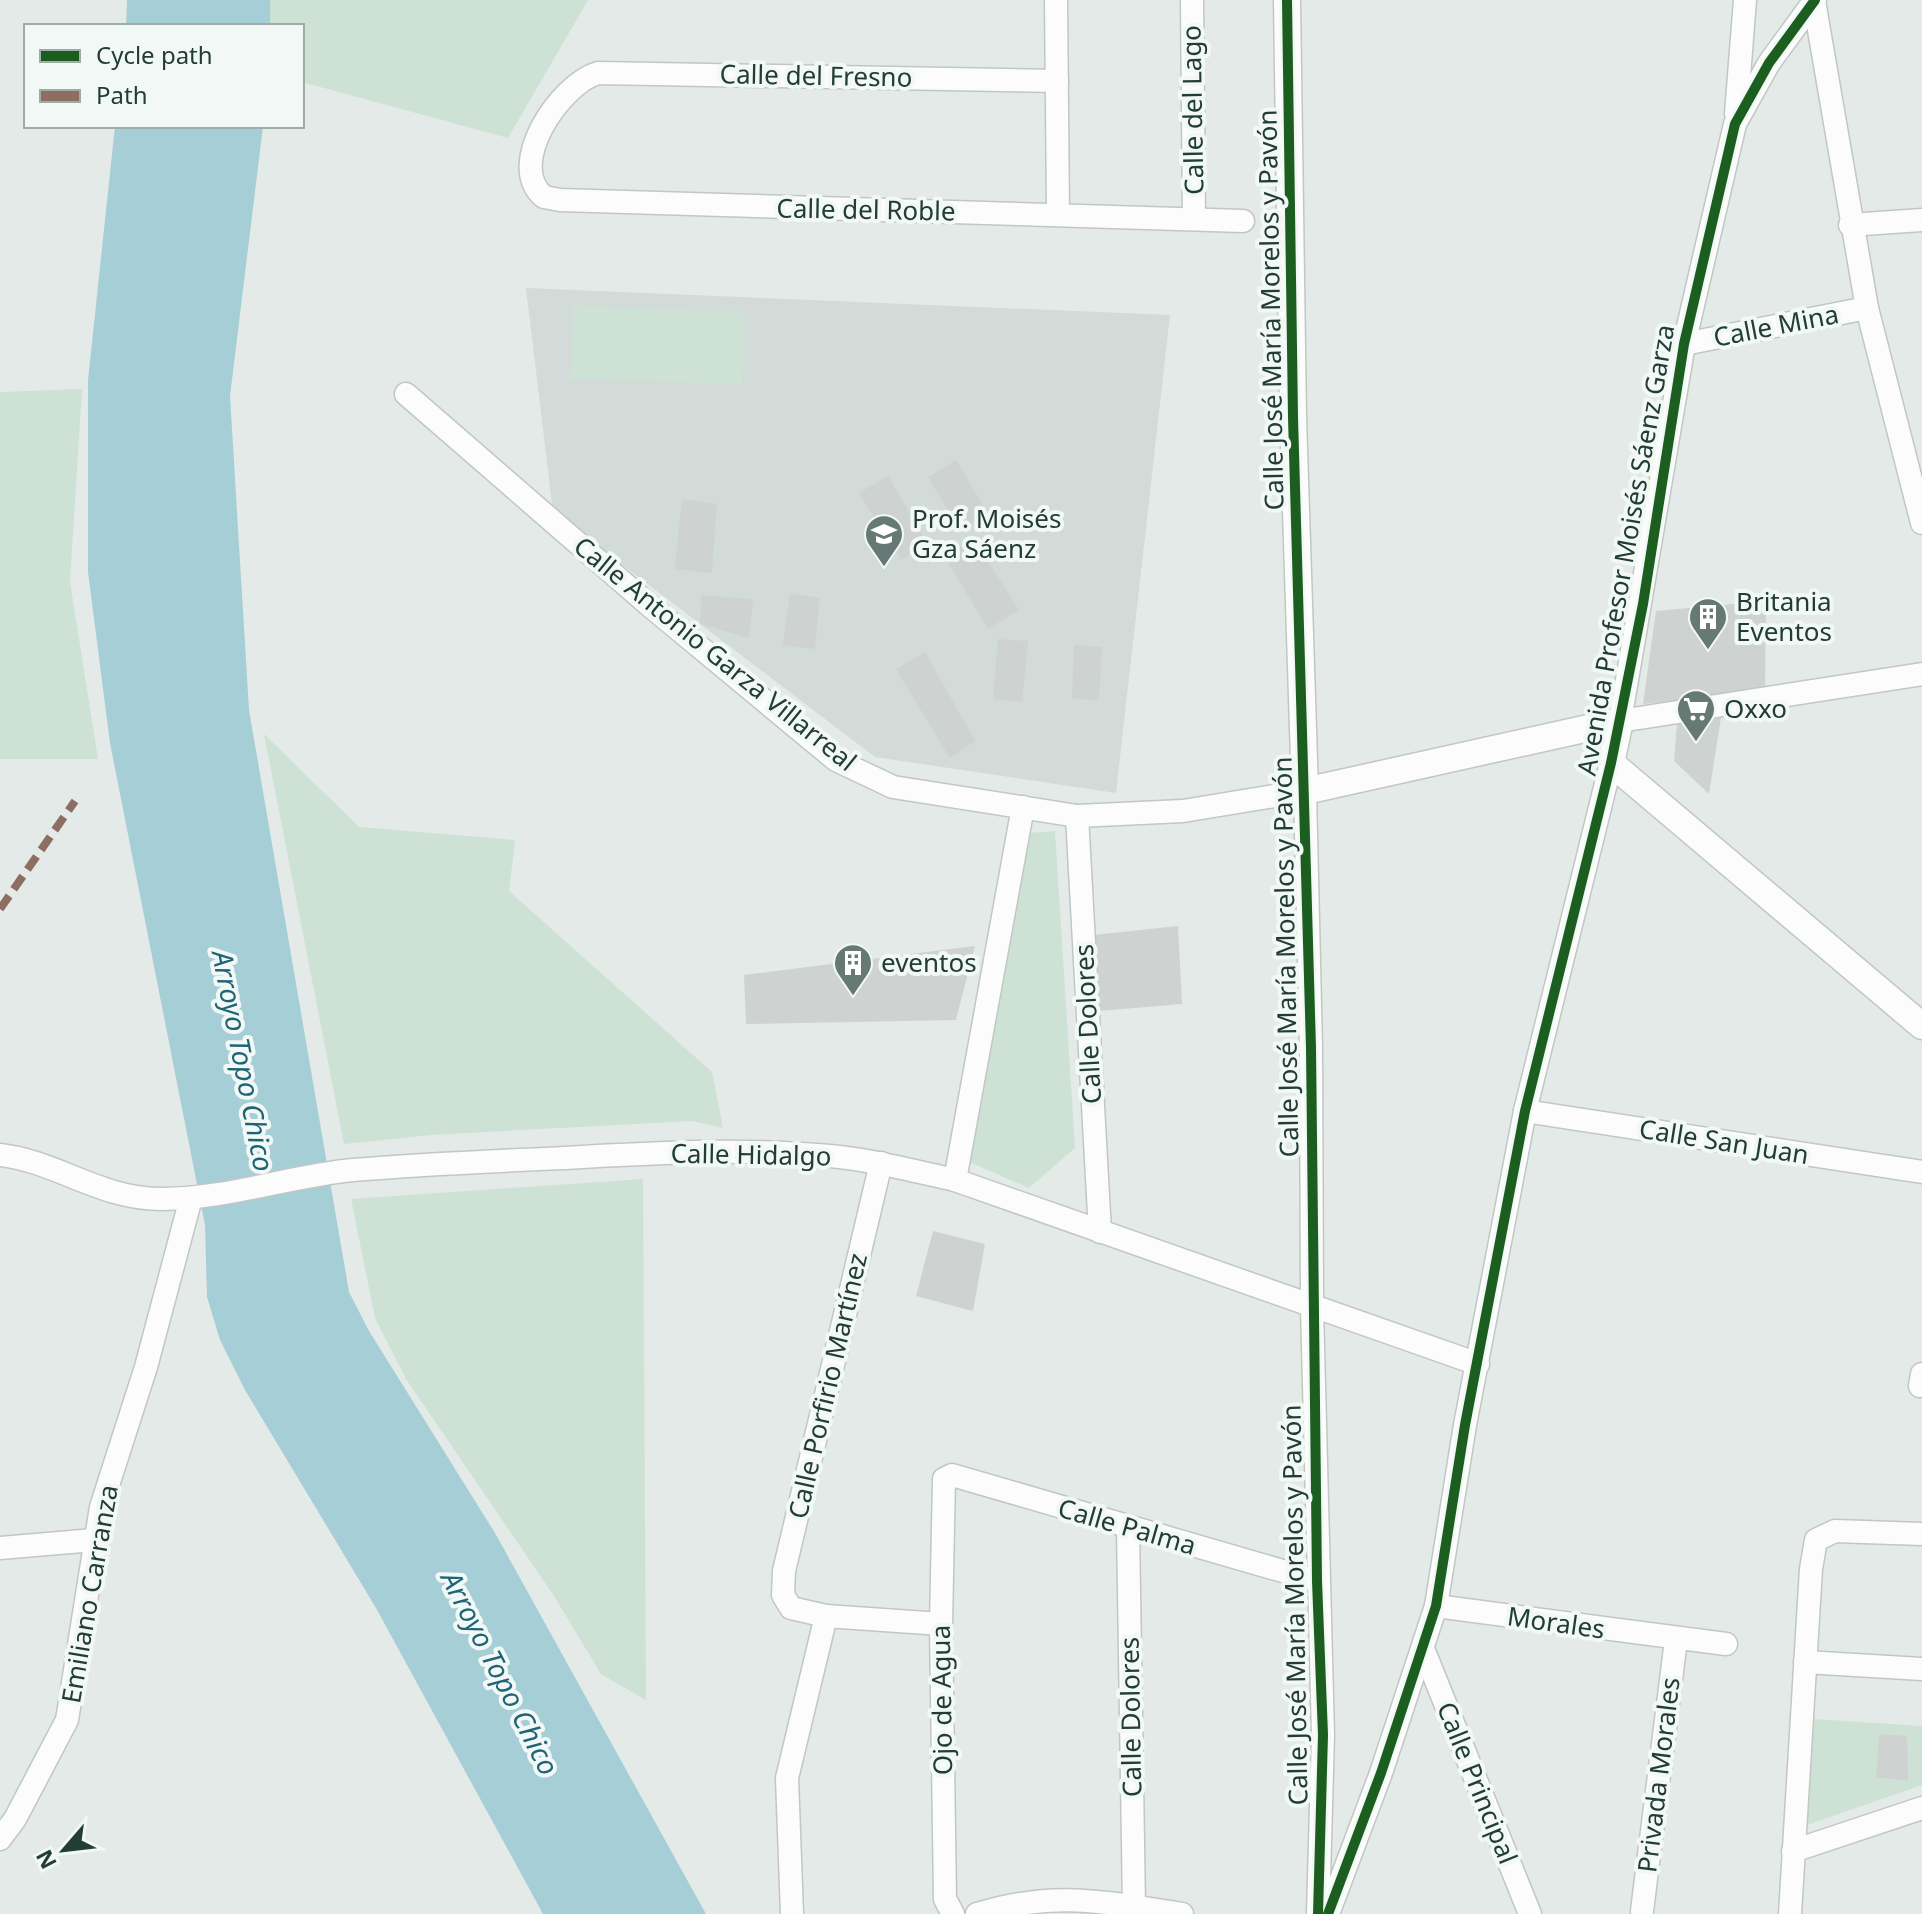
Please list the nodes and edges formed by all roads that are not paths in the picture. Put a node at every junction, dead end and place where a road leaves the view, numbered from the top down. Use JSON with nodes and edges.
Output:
{"nodes":[{"id":1,"x":1056,"y":0,"type":"edge"},
{"id":2,"x":1192,"y":0,"type":"edge"},
{"id":3,"x":1287,"y":0,"type":"edge"},
{"id":4,"x":1745,"y":0,"type":"edge"},
{"id":5,"x":1815,"y":0,"type":"edge"},
{"id":6,"x":1057,"y":81,"type":"junction"},
{"id":7,"x":1735,"y":124,"type":"junction"},
{"id":8,"x":540,"y":193,"type":"joint"},
{"id":9,"x":1058,"y":214,"type":"junction"},
{"id":10,"x":1194,"y":219,"type":"junction"},
{"id":11,"x":1922,"y":220,"type":"edge"},
{"id":12,"x":1243,"y":221,"type":"dead end"},
{"id":13,"x":1850,"y":225,"type":"junction"},
{"id":14,"x":1867,"y":308,"type":"junction"},
{"id":15,"x":1684,"y":344,"type":"junction"},
{"id":16,"x":406,"y":394,"type":"dead end"},
{"id":17,"x":1922,"y":523,"type":"edge"},
{"id":18,"x":1922,"y":674,"type":"edge"},
{"id":19,"x":1620,"y":721,"type":"junction"},
{"id":20,"x":1611,"y":763,"type":"junction"},
{"id":21,"x":1305,"y":791,"type":"junction"},
{"id":22,"x":1023,"y":807,"type":"junction"},
{"id":23,"x":1077,"y":816,"type":"junction"},
{"id":24,"x":1922,"y":1026,"type":"edge"},
{"id":25,"x":1525,"y":1111,"type":"junction"},
{"id":26,"x":0,"y":1155,"type":"edge"},
{"id":27,"x":881,"y":1163,"type":"junction"},
{"id":28,"x":1922,"y":1172,"type":"edge"},
{"id":29,"x":955,"y":1180,"type":"junction"},
{"id":30,"x":198,"y":1197,"type":"junction"},
{"id":31,"x":1100,"y":1232,"type":"junction"},
{"id":32,"x":1312,"y":1307,"type":"junction"},
{"id":33,"x":1478,"y":1364,"type":"junction"},
{"id":34,"x":942,"y":1483,"type":"joint"},
{"id":35,"x":1128,"y":1528,"type":"junction"},
{"id":36,"x":1922,"y":1534,"type":"edge"},
{"id":37,"x":94,"y":1540,"type":"junction"},
{"id":38,"x":2,"y":1544,"type":"edge"},
{"id":39,"x":1317,"y":1581,"type":"junction"},
{"id":40,"x":1436,"y":1606,"type":"junction"},
{"id":41,"x":826,"y":1616,"type":"junction"},
{"id":42,"x":941,"y":1624,"type":"junction"},
{"id":43,"x":1676,"y":1640,"type":"junction"},
{"id":44,"x":1726,"y":1644,"type":"dead end"},
{"id":45,"x":1424,"y":1651,"type":"junction"},
{"id":46,"x":1805,"y":1662,"type":"junction"},
{"id":47,"x":1922,"y":1669,"type":"edge"},
{"id":48,"x":1922,"y":1808,"type":"edge"},
{"id":49,"x":0,"y":1839,"type":"edge"},
{"id":50,"x":1793,"y":1851,"type":"junction"},
{"id":51,"x":1134,"y":1907,"type":"junction"},
{"id":52,"x":1642,"y":1911,"type":"dead end"},
{"id":53,"x":792,"y":1914,"type":"edge"},
{"id":54,"x":953,"y":1914,"type":"edge"},
{"id":55,"x":977,"y":1914,"type":"edge"},
{"id":56,"x":1182,"y":1914,"type":"edge"},
{"id":57,"x":1318,"y":1914,"type":"edge"},
{"id":58,"x":1328,"y":1914,"type":"edge"},
{"id":59,"x":1530,"y":1914,"type":"edge"},
{"id":60,"x":1790,"y":1914,"type":"edge"}],
"edges":[{"from":1,"to":6,"type":"street"},
{"from":2,"to":10,"type":"street","name":"Calle del Lago"},
{"from":3,"to":21,"type":"street","name":"Calle José María Morelos y Pavón"},
{"from":4,"to":7,"type":"street"},
{"from":5,"to":7,"type":"street","name":"Avenida Profesor Moisés Sáenz Garza"},
{"from":5,"to":13,"type":"street"},
{"from":6,"to":8,"type":"street","name":"Calle del Fresno"},
{"from":6,"to":9,"type":"street"},
{"from":7,"to":15,"type":"street","name":"Avenida Profesor Moisés Sáenz Garza"},
{"from":8,"to":9,"type":"street","name":"Calle del Roble"},
{"from":9,"to":10,"type":"street","name":"Calle del Roble"},
{"from":10,"to":12,"type":"street","name":"Calle del Roble"},
{"from":11,"to":13,"type":"street"},
{"from":13,"to":14,"type":"street"},
{"from":14,"to":15,"type":"street","name":"Calle Mina"},
{"from":14,"to":17,"type":"street"},
{"from":15,"to":19,"type":"street","name":"Avenida Profesor Moisés Sáenz Garza"},
{"from":16,"to":22,"type":"street","name":"Calle Antonio Garza Villarreal"},
{"from":18,"to":19,"type":"street","name":"Calle Antonio Garza Villarreal"},
{"from":19,"to":20,"type":"street","name":"Avenida Profesor Moisés Sáenz Garza"},
{"from":19,"to":21,"type":"street","name":"Calle Antonio Garza Villarreal"},
{"from":20,"to":24,"type":"street"},
{"from":20,"to":25,"type":"street","name":"Avenida Profesor Moisés Sáenz Garza"},
{"from":21,"to":23,"type":"street","name":"Calle Antonio Garza Villarreal"},
{"from":21,"to":32,"type":"street","name":"Calle José María Morelos y Pavón"},
{"from":22,"to":23,"type":"street","name":"Calle Antonio Garza Villarreal"},
{"from":22,"to":29,"type":"street"},
{"from":23,"to":31,"type":"street","name":"Calle Dolores"},
{"from":25,"to":28,"type":"street","name":"Calle San Juan"},
{"from":25,"to":33,"type":"street","name":"Avenida Profesor Moisés Sáenz Garza"},
{"from":26,"to":30,"type":"street","name":"Calle Hidalgo"},
{"from":27,"to":29,"type":"street","name":"Calle Hidalgo"},
{"from":27,"to":30,"type":"street","name":"Calle Hidalgo"},
{"from":27,"to":41,"type":"street","name":"Calle Porfirio Martínez"},
{"from":29,"to":31,"type":"street","name":"Calle Hidalgo"},
{"from":30,"to":37,"type":"street","name":"Emiliano Carranza"},
{"from":31,"to":32,"type":"street","name":"Calle Hidalgo"},
{"from":32,"to":33,"type":"street","name":"Calle Hidalgo"},
{"from":32,"to":39,"type":"street","name":"Calle José María Morelos y Pavón"},
{"from":33,"to":40,"type":"street","name":"Avenida Profesor Moisés Sáenz Garza"},
{"from":34,"to":35,"type":"street","name":"Calle Palma"},
{"from":34,"to":42,"type":"street","name":"Ojo de Agua"},
{"from":35,"to":39,"type":"street","name":"Calle Palma"},
{"from":35,"to":51,"type":"street","name":"Calle Dolores"},
{"from":36,"to":46,"type":"street"},
{"from":37,"to":38,"type":"street"},
{"from":37,"to":49,"type":"street","name":"Emiliano Carranza"},
{"from":39,"to":57,"type":"street","name":"Calle José María Morelos y Pavón"},
{"from":40,"to":43,"type":"street","name":"Morales"},
{"from":40,"to":45,"type":"street","name":"Avenida Profesor Moisés Sáenz Garza"},
{"from":41,"to":42,"type":"street"},
{"from":41,"to":53,"type":"street"},
{"from":42,"to":54,"type":"street","name":"Ojo de Agua"},
{"from":43,"to":44,"type":"street","name":"Morales"},
{"from":43,"to":52,"type":"street","name":"Privada Morales"},
{"from":45,"to":58,"type":"street","name":"Avenida Profesor Moisés Sáenz Garza"},
{"from":45,"to":59,"type":"street","name":"Calle Principal"},
{"from":46,"to":47,"type":"street"},
{"from":46,"to":50,"type":"street"},
{"from":48,"to":50,"type":"street"},
{"from":50,"to":60,"type":"street"},
{"from":51,"to":55,"type":"street"},
{"from":51,"to":56,"type":"street"}]}
